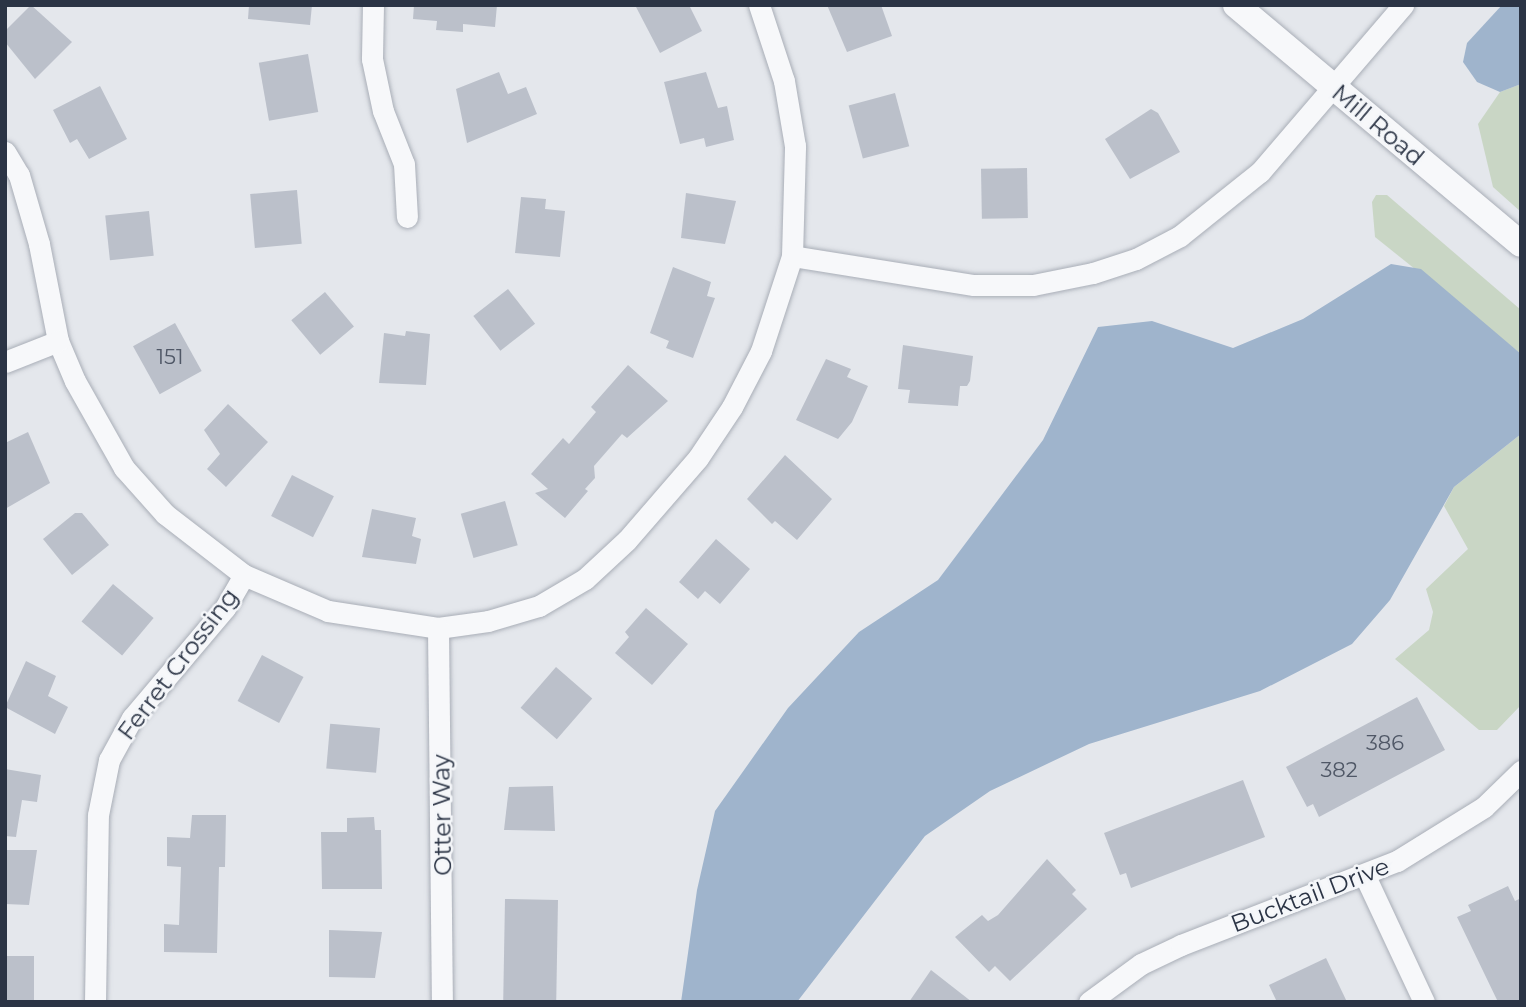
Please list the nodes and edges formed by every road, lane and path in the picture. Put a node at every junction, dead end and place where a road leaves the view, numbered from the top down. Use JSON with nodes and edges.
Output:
{"nodes":[{"id":1,"x":373,"y":5,"type":"edge"},
{"id":2,"x":759,"y":5,"type":"edge"},
{"id":3,"x":1236,"y":5,"type":"edge"},
{"id":4,"x":1403,"y":5,"type":"edge"},
{"id":5,"x":1332,"y":88,"type":"junction"},
{"id":6,"x":5,"y":152,"type":"edge"},
{"id":7,"x":407,"y":217,"type":"dead end"},
{"id":8,"x":1521,"y":244,"type":"edge"},
{"id":9,"x":792,"y":256,"type":"junction"},
{"id":10,"x":58,"y":341,"type":"junction"},
{"id":11,"x":5,"y":362,"type":"edge"},
{"id":12,"x":244,"y":576,"type":"junction"},
{"id":13,"x":438,"y":628,"type":"junction"},
{"id":14,"x":1521,"y":771,"type":"edge"},
{"id":15,"x":1365,"y":876,"type":"junction"},
{"id":16,"x":95,"y":1002,"type":"edge"},
{"id":17,"x":442,"y":1002,"type":"edge"},
{"id":18,"x":1089,"y":1002,"type":"edge"},
{"id":19,"x":1424,"y":1002,"type":"edge"}],
"edges":[{"from":1,"to":7,"type":"street"},
{"from":2,"to":9,"type":"street"},
{"from":3,"to":5,"type":"street","name":"Mill Road"},
{"from":4,"to":5,"type":"street"},
{"from":5,"to":8,"type":"street","name":"Mill Road"},
{"from":5,"to":9,"type":"street"},
{"from":6,"to":10,"type":"street"},
{"from":9,"to":13,"type":"street"},
{"from":10,"to":11,"type":"street"},
{"from":10,"to":12,"type":"street"},
{"from":12,"to":13,"type":"street"},
{"from":12,"to":16,"type":"street","name":"Ferret Crossing"},
{"from":13,"to":17,"type":"street","name":"Otter Way"},
{"from":14,"to":15,"type":"street","name":"Bucktail Drive"},
{"from":15,"to":18,"type":"street","name":"Bucktail Drive"},
{"from":15,"to":19,"type":"street"}]}
